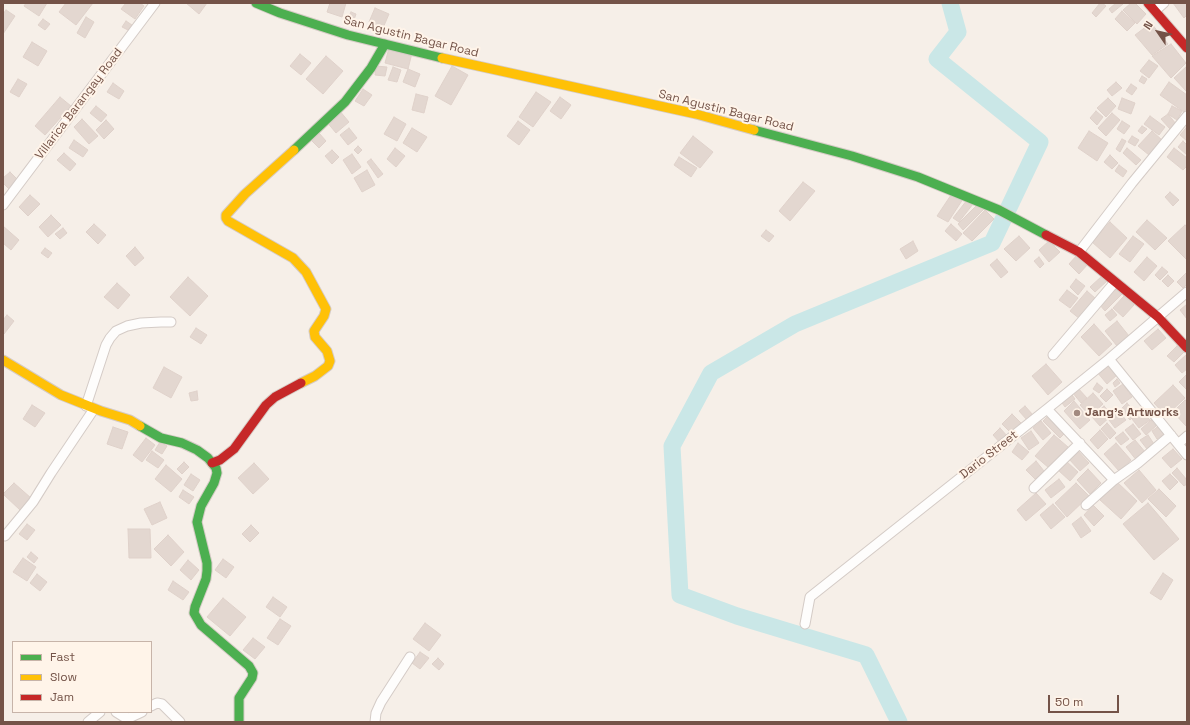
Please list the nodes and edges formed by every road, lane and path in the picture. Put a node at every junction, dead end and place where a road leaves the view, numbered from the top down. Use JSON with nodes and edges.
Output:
{"nodes":[{"id":1,"x":155,"y":3,"type":"edge"},
{"id":2,"x":256,"y":3,"type":"edge"},
{"id":3,"x":1148,"y":3,"type":"edge"},
{"id":4,"x":1164,"y":3,"type":"edge"},
{"id":5,"x":1155,"y":11,"type":"junction"},
{"id":6,"x":385,"y":44,"type":"junction"},
{"id":7,"x":1187,"y":48,"type":"edge"},
{"id":8,"x":1187,"y":116,"type":"edge"},
{"id":9,"x":3,"y":205,"type":"edge"},
{"id":10,"x":1079,"y":252,"type":"junction"},
{"id":11,"x":1115,"y":282,"type":"junction"},
{"id":12,"x":1187,"y":292,"type":"edge"},
{"id":13,"x":1158,"y":317,"type":"junction"},
{"id":14,"x":171,"y":322,"type":"dead end"},
{"id":15,"x":1187,"y":348,"type":"edge"},
{"id":16,"x":1053,"y":355,"type":"dead end"},
{"id":17,"x":1109,"y":359,"type":"junction"},
{"id":18,"x":3,"y":360,"type":"edge"},
{"id":19,"x":90,"y":407,"type":"junction"},
{"id":20,"x":1047,"y":409,"type":"junction"},
{"id":21,"x":1170,"y":436,"type":"junction"},
{"id":22,"x":1187,"y":436,"type":"edge"},
{"id":23,"x":1080,"y":443,"type":"junction"},
{"id":24,"x":1178,"y":444,"type":"junction"},
{"id":25,"x":1187,"y":455,"type":"edge"},
{"id":26,"x":212,"y":463,"type":"junction"},
{"id":27,"x":1114,"y":480,"type":"junction"},
{"id":28,"x":1034,"y":488,"type":"dead end"},
{"id":29,"x":1086,"y":505,"type":"dead end"},
{"id":30,"x":5,"y":536,"type":"dead end"},
{"id":31,"x":805,"y":624,"type":"dead end"},
{"id":32,"x":410,"y":657,"type":"dead end"},
{"id":33,"x":152,"y":706,"type":"edge"},
{"id":34,"x":99,"y":713,"type":"edge"},
{"id":35,"x":118,"y":713,"type":"edge"},
{"id":36,"x":140,"y":713,"type":"edge"},
{"id":37,"x":88,"y":722,"type":"edge"},
{"id":38,"x":180,"y":722,"type":"edge"},
{"id":39,"x":239,"y":722,"type":"edge"},
{"id":40,"x":375,"y":722,"type":"edge"}],
"edges":[{"from":1,"to":9,"type":"street","name":"Villarica Barangay Road"},
{"from":2,"to":6,"type":"street","name":"San Agustin Bagar Road"},
{"from":3,"to":5,"type":"street"},
{"from":4,"to":5,"type":"street"},
{"from":5,"to":7,"type":"street"},
{"from":6,"to":10,"type":"street","name":"San Agustin Bagar Road"},
{"from":6,"to":26,"type":"street"},
{"from":8,"to":10,"type":"street"},
{"from":10,"to":11,"type":"street","name":"San Agustin Bagar Road"},
{"from":11,"to":13,"type":"street","name":"San Agustin Bagar Road"},
{"from":11,"to":16,"type":"street"},
{"from":12,"to":13,"type":"street","name":"Dario Street"},
{"from":13,"to":15,"type":"street","name":"San Agustin Bagar Road"},
{"from":13,"to":17,"type":"street","name":"Dario Street"},
{"from":14,"to":19,"type":"street"},
{"from":17,"to":20,"type":"street","name":"Dario Street"},
{"from":17,"to":21,"type":"street"},
{"from":18,"to":19,"type":"street"},
{"from":19,"to":26,"type":"street"},
{"from":19,"to":30,"type":"street"},
{"from":20,"to":23,"type":"street"},
{"from":20,"to":31,"type":"street","name":"Dario Street"},
{"from":21,"to":24,"type":"street"},
{"from":21,"to":27,"type":"street"},
{"from":22,"to":24,"type":"street"},
{"from":23,"to":27,"type":"street"},
{"from":23,"to":28,"type":"street"},
{"from":24,"to":25,"type":"street"},
{"from":26,"to":39,"type":"street"},
{"from":27,"to":29,"type":"street"},
{"from":32,"to":40,"type":"street"},
{"from":33,"to":38,"type":"street"},
{"from":34,"to":37,"type":"street"},
{"from":35,"to":36,"type":"street"}]}
